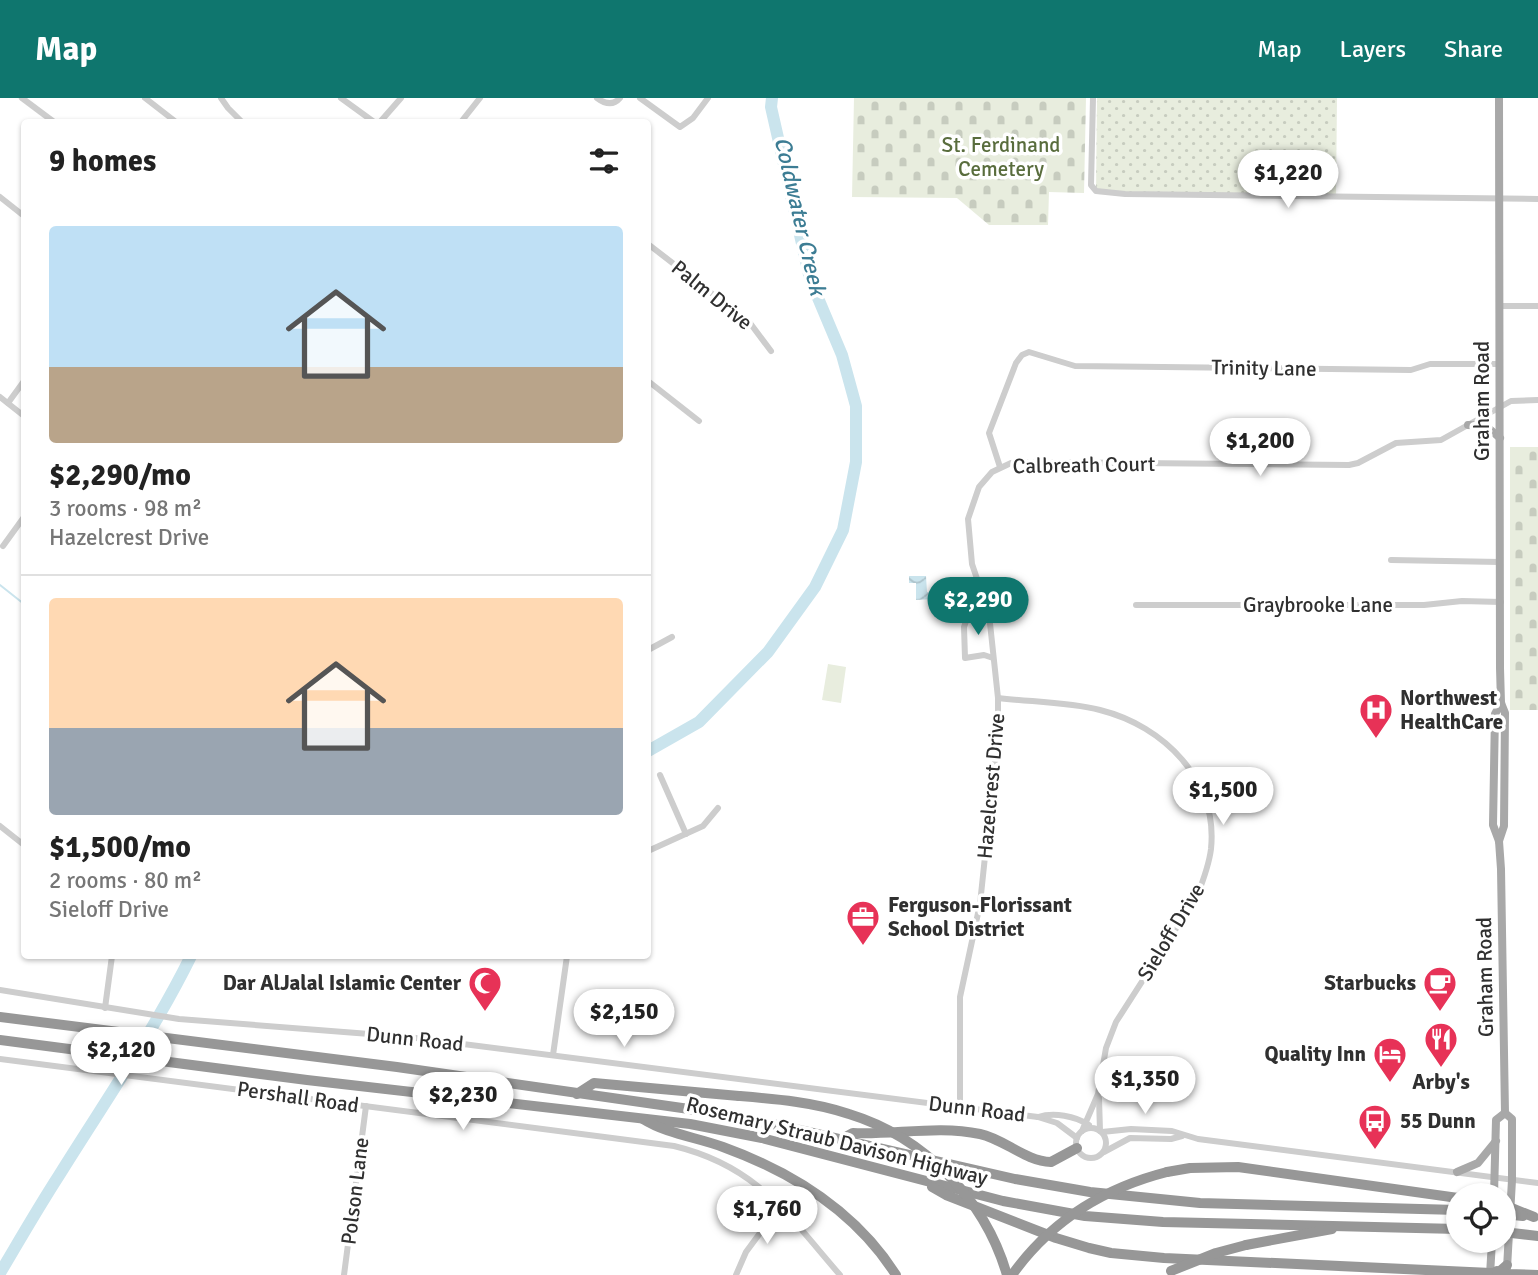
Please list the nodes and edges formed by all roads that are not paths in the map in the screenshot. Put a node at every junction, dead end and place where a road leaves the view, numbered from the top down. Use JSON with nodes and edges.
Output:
{"nodes":[{"id":1,"x":22,"y":98,"type":"edge"},
{"id":2,"x":222,"y":98,"type":"edge"},
{"id":3,"x":341,"y":98,"type":"edge"},
{"id":4,"x":401,"y":98,"type":"edge"},
{"id":5,"x":480,"y":98,"type":"edge"},
{"id":6,"x":597,"y":98,"type":"edge"},
{"id":7,"x":620,"y":98,"type":"edge"},
{"id":8,"x":640,"y":98,"type":"edge"},
{"id":9,"x":708,"y":98,"type":"edge"},
{"id":10,"x":1093,"y":98,"type":"edge"},
{"id":11,"x":1499,"y":98,"type":"edge"},
{"id":12,"x":148,"y":99,"type":"edge"},
{"id":13,"x":50,"y":119,"type":"edge"},
{"id":14,"x":172,"y":119,"type":"edge"},
{"id":15,"x":239,"y":119,"type":"edge"},
{"id":16,"x":370,"y":119,"type":"edge"},
{"id":17,"x":383,"y":119,"type":"edge"},
{"id":18,"x":463,"y":119,"type":"edge"},
{"id":19,"x":0,"y":197,"type":"edge"},
{"id":20,"x":1500,"y":199,"type":"junction"},
{"id":21,"x":1538,"y":199,"type":"edge"},
{"id":22,"x":21,"y":214,"type":"edge"},
{"id":23,"x":651,"y":246,"type":"edge"},
{"id":24,"x":1500,"y":306,"type":"junction"},
{"id":25,"x":1538,"y":306,"type":"edge"},
{"id":26,"x":771,"y":351,"type":"dead end"},
{"id":27,"x":1499,"y":364,"type":"junction"},
{"id":28,"x":651,"y":383,"type":"edge"},
{"id":29,"x":21,"y":385,"type":"edge"},
{"id":30,"x":0,"y":397,"type":"edge"},
{"id":31,"x":1538,"y":400,"type":"edge"},
{"id":32,"x":8,"y":403,"type":"junction"},
{"id":33,"x":1500,"y":406,"type":"junction"},
{"id":34,"x":21,"y":414,"type":"edge"},
{"id":35,"x":699,"y":421,"type":"dead end"},
{"id":36,"x":1468,"y":425,"type":"junction"},
{"id":37,"x":1500,"y":438,"type":"junction"},
{"id":38,"x":1000,"y":467,"type":"junction"},
{"id":39,"x":992,"y":472,"type":"joint"},
{"id":40,"x":21,"y":521,"type":"edge"},
{"id":41,"x":3,"y":546,"type":"dead end"},
{"id":42,"x":1391,"y":560,"type":"dead end"},
{"id":43,"x":1500,"y":562,"type":"junction"},
{"id":44,"x":1501,"y":602,"type":"junction"},
{"id":45,"x":1136,"y":605,"type":"dead end"},
{"id":46,"x":989,"y":614,"type":"junction"},
{"id":47,"x":672,"y":637,"type":"dead end"},
{"id":48,"x":651,"y":648,"type":"edge"},
{"id":49,"x":993,"y":658,"type":"junction"},
{"id":50,"x":998,"y":698,"type":"junction"},
{"id":51,"x":660,"y":775,"type":"dead end"},
{"id":52,"x":718,"y":808,"type":"dead end"},
{"id":53,"x":0,"y":826,"type":"edge"},
{"id":54,"x":686,"y":834,"type":"junction"},
{"id":55,"x":21,"y":843,"type":"edge"},
{"id":56,"x":651,"y":850,"type":"edge"},
{"id":57,"x":112,"y":959,"type":"edge"},
{"id":58,"x":567,"y":959,"type":"edge"},
{"id":59,"x":0,"y":990,"type":"edge"},
{"id":60,"x":105,"y":1008,"type":"junction"},
{"id":61,"x":0,"y":1017,"type":"edge"},
{"id":62,"x":0,"y":1040,"type":"edge"},
{"id":63,"x":553,"y":1055,"type":"junction"},
{"id":64,"x":0,"y":1059,"type":"edge"},
{"id":65,"x":577,"y":1094,"type":"junction"},
{"id":66,"x":1098,"y":1094,"type":"junction"},
{"id":67,"x":366,"y":1106,"type":"junction"},
{"id":68,"x":960,"y":1108,"type":"junction"},
{"id":69,"x":1505,"y":1113,"type":"junction"},
{"id":70,"x":639,"y":1117,"type":"junction"},
{"id":71,"x":1038,"y":1117,"type":"junction"},
{"id":72,"x":1089,"y":1126,"type":"junction"},
{"id":73,"x":1101,"y":1131,"type":"junction"},
{"id":74,"x":1182,"y":1136,"type":"junction"},
{"id":75,"x":842,"y":1139,"type":"junction"},
{"id":76,"x":1496,"y":1141,"type":"junction"},
{"id":77,"x":1077,"y":1143,"type":"junction"},
{"id":78,"x":1104,"y":1152,"type":"junction"},
{"id":79,"x":1457,"y":1172,"type":"junction"},
{"id":80,"x":1495,"y":1177,"type":"junction"},
{"id":81,"x":919,"y":1179,"type":"junction"},
{"id":82,"x":1512,"y":1180,"type":"junction"},
{"id":83,"x":1495,"y":1183,"type":"edge"},
{"id":84,"x":1538,"y":1183,"type":"edge"},
{"id":85,"x":1446,"y":1196,"type":"edge"},
{"id":86,"x":780,"y":1206,"type":"junction"},
{"id":87,"x":1446,"y":1210,"type":"edge"},
{"id":88,"x":1516,"y":1210,"type":"edge"},
{"id":89,"x":1516,"y":1215,"type":"edge"},
{"id":90,"x":1536,"y":1217,"type":"edge"},
{"id":91,"x":1351,"y":1226,"type":"junction"},
{"id":92,"x":1446,"y":1229,"type":"edge"},
{"id":93,"x":1516,"y":1233,"type":"edge"},
{"id":94,"x":1538,"y":1236,"type":"edge"},
{"id":95,"x":1495,"y":1253,"type":"edge"},
{"id":96,"x":1499,"y":1271,"type":"edge"},
{"id":97,"x":1167,"y":1273,"type":"edge"},
{"id":98,"x":1458,"y":1273,"type":"edge"},
{"id":99,"x":344,"y":1275,"type":"edge"},
{"id":100,"x":736,"y":1275,"type":"edge"},
{"id":101,"x":840,"y":1275,"type":"edge"},
{"id":102,"x":896,"y":1275,"type":"edge"},
{"id":103,"x":1009,"y":1275,"type":"edge"},
{"id":104,"x":1530,"y":1275,"type":"edge"},
{"id":105,"x":1538,"y":1275,"type":"edge"}],
"edges":[{"from":1,"to":13,"type":"street"},
{"from":2,"to":15,"type":"street"},
{"from":3,"to":16,"type":"street"},
{"from":4,"to":17,"type":"street"},
{"from":5,"to":18,"type":"street"},
{"from":6,"to":7,"type":"street"},
{"from":8,"to":9,"type":"street"},
{"from":10,"to":20,"type":"street"},
{"from":11,"to":20,"type":"main road","name":"Graham Road"},
{"from":12,"to":14,"type":"street"},
{"from":19,"to":22,"type":"street"},
{"from":20,"to":21,"type":"street"},
{"from":20,"to":24,"type":"main road","name":"Graham Road"},
{"from":23,"to":26,"type":"street","name":"Palm Drive"},
{"from":24,"to":25,"type":"street"},
{"from":24,"to":27,"type":"main road","name":"Graham Road"},
{"from":27,"to":33,"type":"main road","name":"Graham Road"},
{"from":27,"to":38,"type":"street","name":"Trinity Lane"},
{"from":28,"to":35,"type":"street"},
{"from":29,"to":32,"type":"street"},
{"from":30,"to":32,"type":"street"},
{"from":31,"to":33,"type":"street"},
{"from":32,"to":34,"type":"street"},
{"from":33,"to":36,"type":"street","name":"Calbreath Court"},
{"from":33,"to":37,"type":"main road","name":"Graham Road"},
{"from":36,"to":37,"type":"main road"},
{"from":36,"to":38,"type":"street","name":"Calbreath Court"},
{"from":37,"to":43,"type":"main road","name":"Graham Road"},
{"from":38,"to":39,"type":"street","name":"Calbreath Court"},
{"from":39,"to":46,"type":"street","name":"Hazelcrest Drive"},
{"from":40,"to":41,"type":"street"},
{"from":42,"to":43,"type":"street"},
{"from":43,"to":44,"type":"main road","name":"Graham Road"},
{"from":44,"to":45,"type":"street","name":"Graybrooke Lane"},
{"from":44,"to":69,"type":"main road","name":"Graham Road"},
{"from":46,"to":49,"type":"street","name":"Hazelcrest Drive"},
{"from":46,"to":49,"type":"street"},
{"from":47,"to":48,"type":"street"},
{"from":49,"to":50,"type":"street","name":"Hazelcrest Drive"},
{"from":50,"to":66,"type":"street","name":"Sieloff Drive"},
{"from":50,"to":68,"type":"street","name":"Hazelcrest Drive"},
{"from":51,"to":54,"type":"street"},
{"from":52,"to":54,"type":"street"},
{"from":53,"to":55,"type":"street"},
{"from":54,"to":56,"type":"street"},
{"from":57,"to":60,"type":"street"},
{"from":58,"to":63,"type":"street"},
{"from":59,"to":60,"type":"street","name":"Dunn Road"},
{"from":60,"to":63,"type":"street","name":"Dunn Road"},
{"from":61,"to":65,"type":"highway","name":"Rosemary Straub Davison Highway"},
{"from":62,"to":70,"type":"highway","name":"Rosemary Straub Davison Highway"},
{"from":63,"to":68,"type":"street","name":"Dunn Road"},
{"from":64,"to":67,"type":"street","name":"Pershall Road"},
{"from":65,"to":75,"type":"highway","name":"Rosemary Straub Davison Highway"},
{"from":65,"to":103,"type":"highway","bridge":true},
{"from":66,"to":72,"type":"street","name":"Sieloff Drive"},
{"from":66,"to":73,"type":"street","name":"Sieloff Drive"},
{"from":67,"to":86,"type":"street","name":"Pershall Road"},
{"from":67,"to":99,"type":"street","name":"Polson Lane"},
{"from":68,"to":71,"type":"street","name":"Dunn Road"},
{"from":69,"to":76,"type":"main road","name":"Graham Road"},
{"from":69,"to":82,"type":"main road","name":"Graham Road"},
{"from":70,"to":81,"type":"highway","name":"Rosemary Straub Davison Highway"},
{"from":70,"to":102,"type":"highway"},
{"from":71,"to":72,"type":"street","name":"Dunn Road"},
{"from":71,"to":77,"type":"street","name":"Dunn Road"},
{"from":72,"to":73,"type":"street"},
{"from":72,"to":77,"type":"street"},
{"from":73,"to":74,"type":"street"},
{"from":73,"to":78,"type":"street"},
{"from":74,"to":78,"type":"street"},
{"from":74,"to":79,"type":"street"},
{"from":75,"to":77,"type":"highway"},
{"from":75,"to":87,"type":"highway","name":"Rosemary Straub Davison Highway"},
{"from":76,"to":79,"type":"main road"},
{"from":76,"to":80,"type":"main road","name":"Graham Road"},
{"from":77,"to":78,"type":"street"},
{"from":79,"to":80,"type":"street"},
{"from":80,"to":82,"type":"street"},
{"from":80,"to":83,"type":"main road","name":"Graham Road"},
{"from":81,"to":91,"type":"highway","name":"Rosemary Straub Davison Highway"},
{"from":81,"to":98,"type":"highway"},
{"from":82,"to":84,"type":"street"},
{"from":82,"to":96,"type":"main road","name":"Graham Road"},
{"from":85,"to":103,"type":"highway","bridge":true},
{"from":86,"to":100,"type":"street"},
{"from":86,"to":101,"type":"street","name":"Pershall Road"},
{"from":88,"to":90,"type":"highway","bridge":true},
{"from":89,"to":90,"type":"highway","bridge":true},
{"from":91,"to":92,"type":"highway","name":"Rosemary Straub Davison Highway"},
{"from":91,"to":97,"type":"highway","bridge":true},
{"from":93,"to":94,"type":"highway","bridge":true},
{"from":95,"to":96,"type":"main road"},
{"from":96,"to":98,"type":"highway"},
{"from":96,"to":104,"type":"highway"},
{"from":104,"to":105,"type":"highway"}]}
